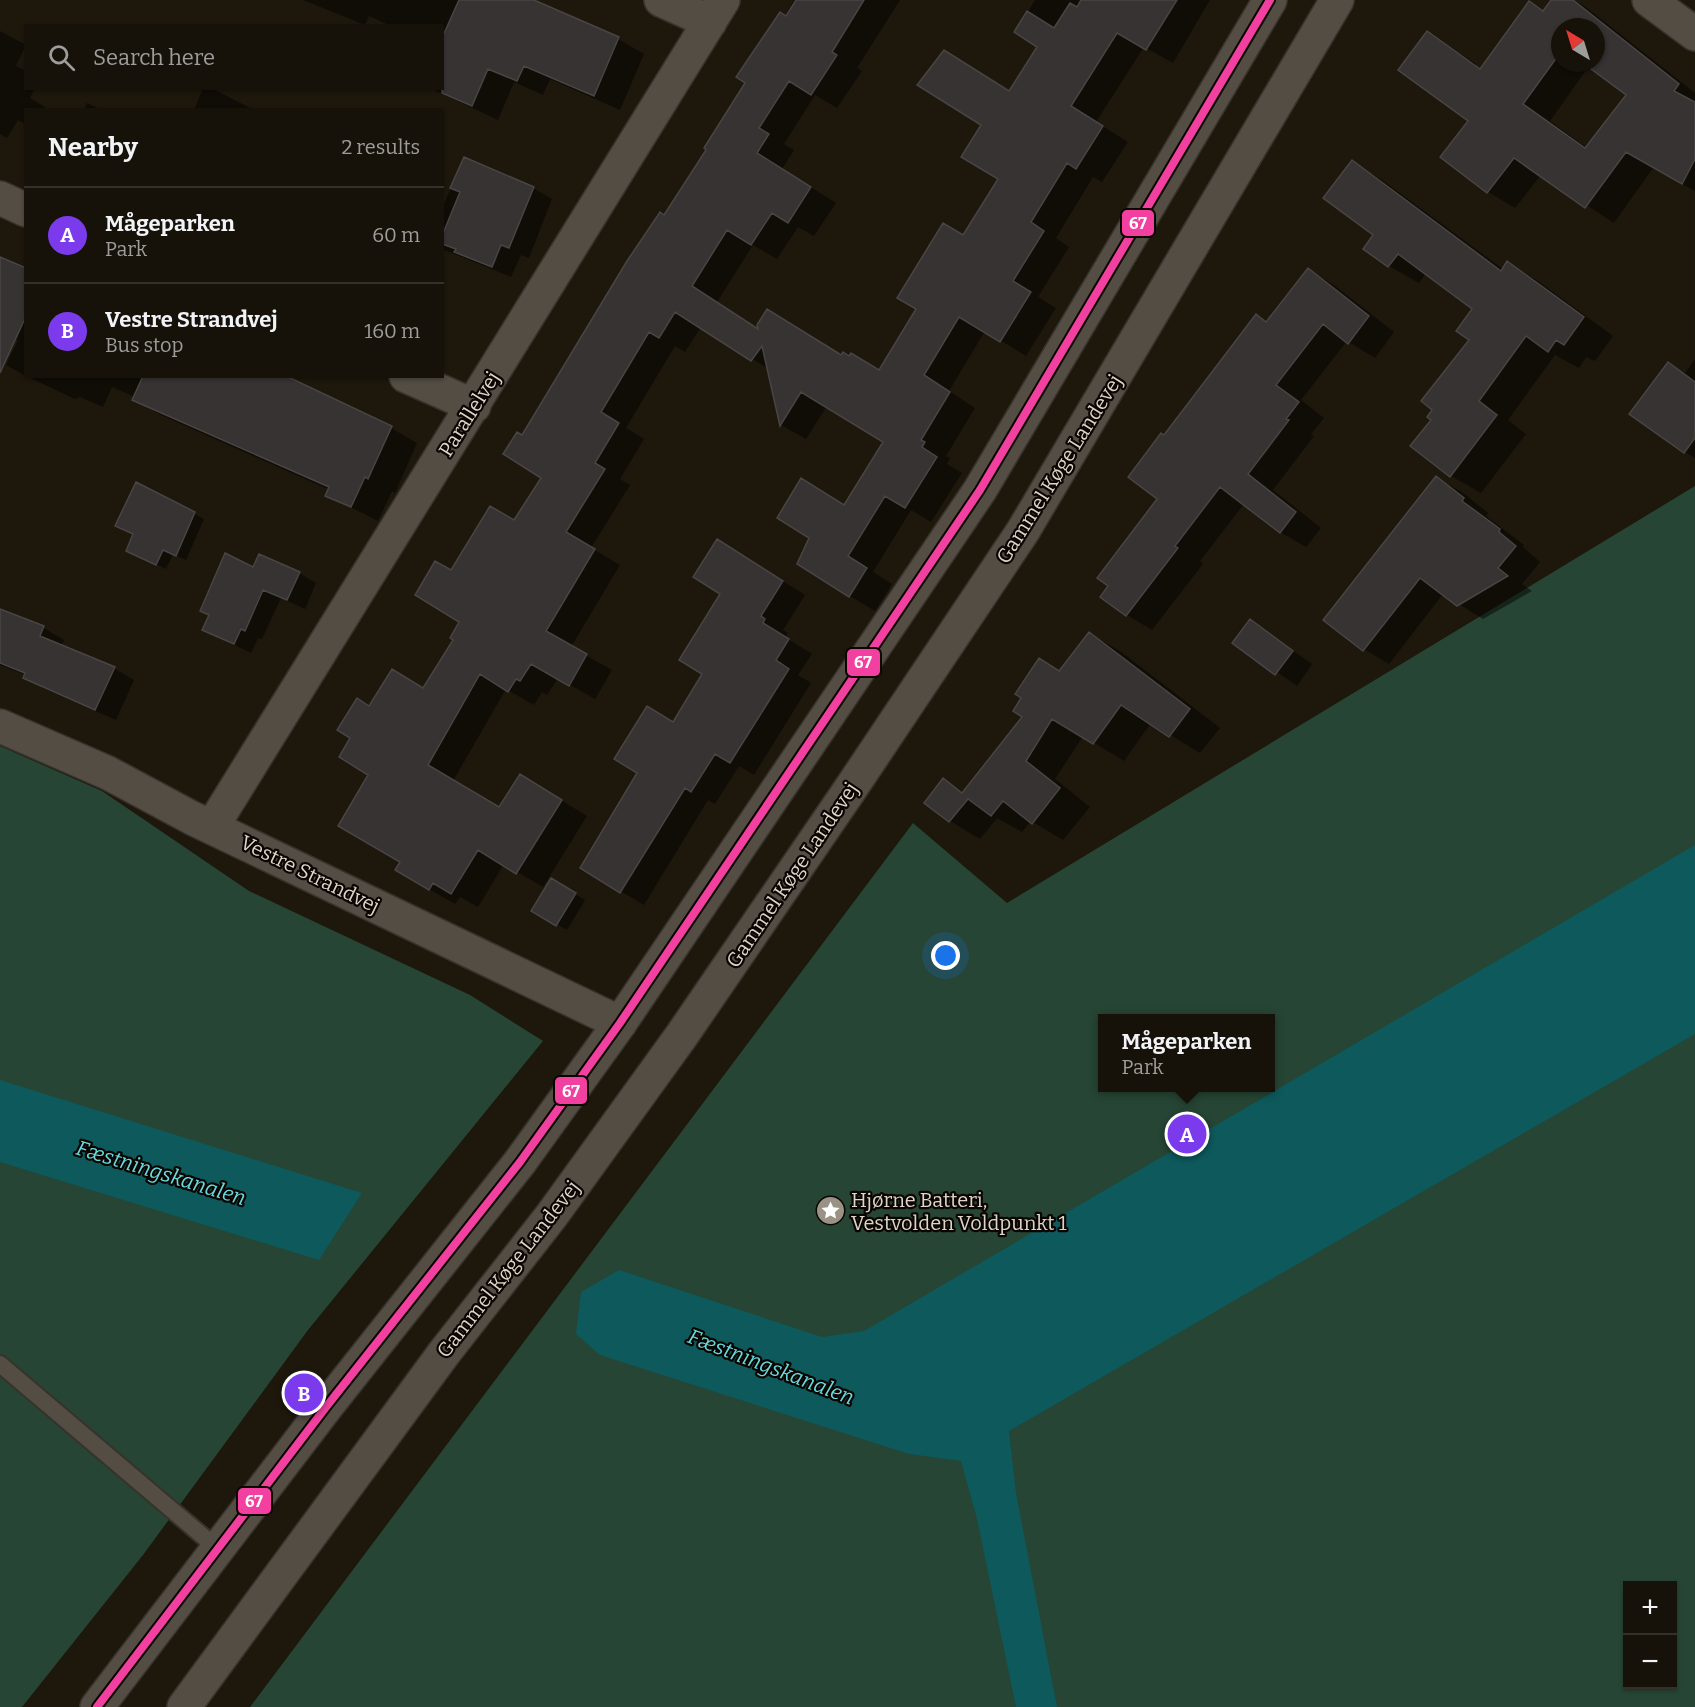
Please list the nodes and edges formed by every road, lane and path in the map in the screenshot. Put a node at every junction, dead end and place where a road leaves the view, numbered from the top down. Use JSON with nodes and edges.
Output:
{"nodes":[{"id":1,"x":661,"y":0,"type":"edge"},
{"id":2,"x":1270,"y":0,"type":"edge"},
{"id":3,"x":1337,"y":0,"type":"edge"},
{"id":4,"x":1649,"y":0,"type":"edge"},
{"id":5,"x":717,"y":11,"type":"edge"},
{"id":6,"x":1695,"y":34,"type":"edge"},
{"id":7,"x":0,"y":198,"type":"edge"},
{"id":8,"x":24,"y":209,"type":"edge"},
{"id":9,"x":411,"y":378,"type":"edge"},
{"id":10,"x":474,"y":406,"type":"junction"},
{"id":11,"x":0,"y":726,"type":"edge"},
{"id":12,"x":212,"y":827,"type":"junction"},
{"id":13,"x":620,"y":1023,"type":"junction"},
{"id":14,"x":0,"y":1364,"type":"edge"},
{"id":15,"x":218,"y":1549,"type":"junction"},
{"id":16,"x":97,"y":1707,"type":"edge"},
{"id":17,"x":184,"y":1707,"type":"edge"}],
"edges":[{"from":1,"to":5,"type":"main road"},
{"from":2,"to":13,"type":"main road"},
{"from":3,"to":17,"type":"main road","name":"Gammel Køge Landevej"},
{"from":4,"to":6,"type":"main road"},
{"from":5,"to":10,"type":"main road","name":"Parallelvej"},
{"from":7,"to":8,"type":"main road"},
{"from":9,"to":10,"type":"main road"},
{"from":10,"to":12,"type":"main road","name":"Parallelvej"},
{"from":11,"to":12,"type":"main road","name":"Vestre Strandvej"},
{"from":12,"to":13,"type":"main road","name":"Vestre Strandvej"},
{"from":13,"to":15,"type":"main road"},
{"from":14,"to":15,"type":"lane"},
{"from":15,"to":16,"type":"main road"}]}
